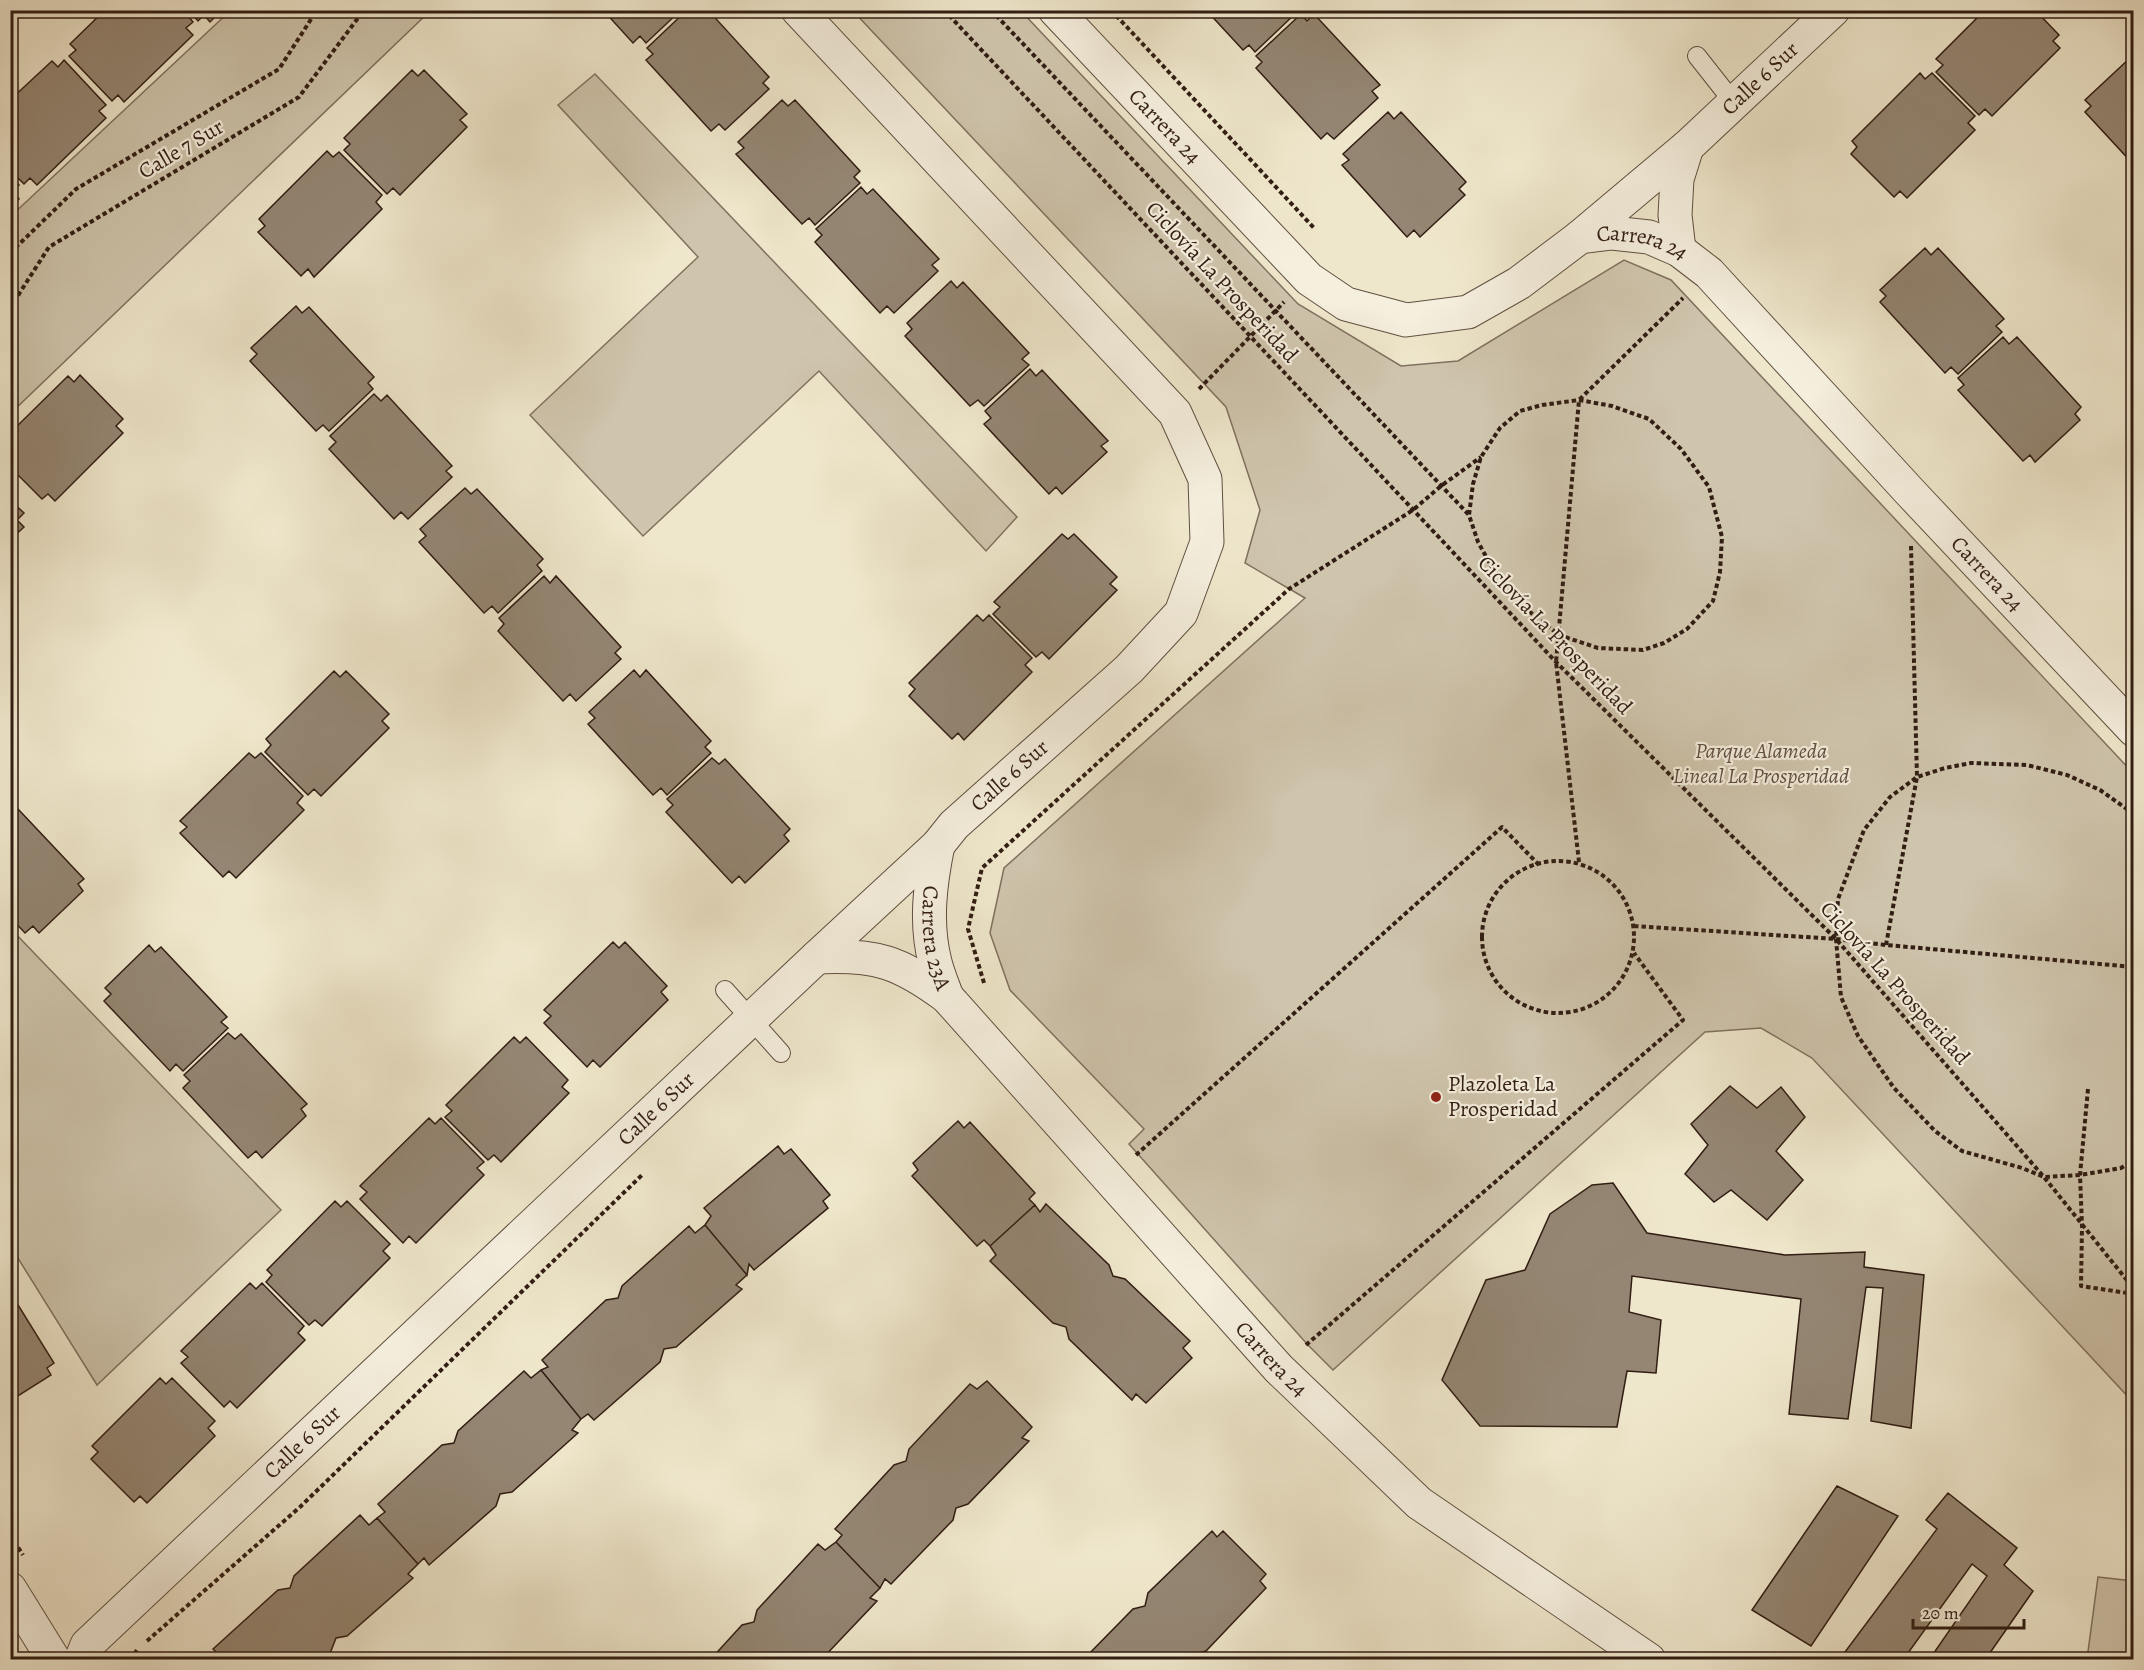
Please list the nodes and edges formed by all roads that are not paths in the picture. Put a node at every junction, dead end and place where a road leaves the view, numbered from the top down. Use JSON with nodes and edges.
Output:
{"nodes":[{"id":1,"x":798,"y":10,"type":"edge"},
{"id":2,"x":1055,"y":10,"type":"edge"},
{"id":3,"x":1833,"y":10,"type":"edge"},
{"id":4,"x":1697,"y":56,"type":"dead end"},
{"id":5,"x":1734,"y":103,"type":"junction"},
{"id":6,"x":1687,"y":147,"type":"junction"},
{"id":7,"x":1580,"y":237,"type":"junction"},
{"id":8,"x":1679,"y":250,"type":"junction"},
{"id":9,"x":2133,"y":730,"type":"edge"},
{"id":10,"x":938,"y":845,"type":"junction"},
{"id":11,"x":817,"y":957,"type":"junction"},
{"id":12,"x":725,"y":990,"type":"dead end"},
{"id":13,"x":947,"y":997,"type":"junction"},
{"id":14,"x":751,"y":1020,"type":"junction"},
{"id":15,"x":781,"y":1053,"type":"dead end"},
{"id":16,"x":20,"y":1577,"type":"edge"},
{"id":17,"x":54,"y":1659,"type":"edge"},
{"id":18,"x":81,"y":1659,"type":"edge"},
{"id":19,"x":1649,"y":1659,"type":"edge"}],
"edges":[{"from":1,"to":10,"type":"street","name":"Calle 6 Sur"},
{"from":2,"to":7,"type":"street","name":"Carrera 24"},
{"from":3,"to":5,"type":"street","name":"Calle 6 Sur"},
{"from":4,"to":5,"type":"lane"},
{"from":5,"to":6,"type":"street","name":"Calle 6 Sur"},
{"from":6,"to":7,"type":"street","name":"Calle 6 Sur"},
{"from":6,"to":8,"type":"street","name":"Calle 6 Sur"},
{"from":7,"to":8,"type":"street","name":"Carrera 24"},
{"from":8,"to":9,"type":"street","name":"Carrera 24"},
{"from":10,"to":11,"type":"street","name":"Calle 6 Sur"},
{"from":10,"to":13,"type":"street","name":"Carrera 23A"},
{"from":11,"to":13,"type":"street","name":"Carrera 23A"},
{"from":11,"to":14,"type":"street","name":"Calle 6 Sur"},
{"from":12,"to":14,"type":"lane"},
{"from":13,"to":19,"type":"street","name":"Carrera 24"},
{"from":14,"to":15,"type":"lane"},
{"from":14,"to":18,"type":"street","name":"Calle 6 Sur"},
{"from":16,"to":17,"type":"street"}]}
